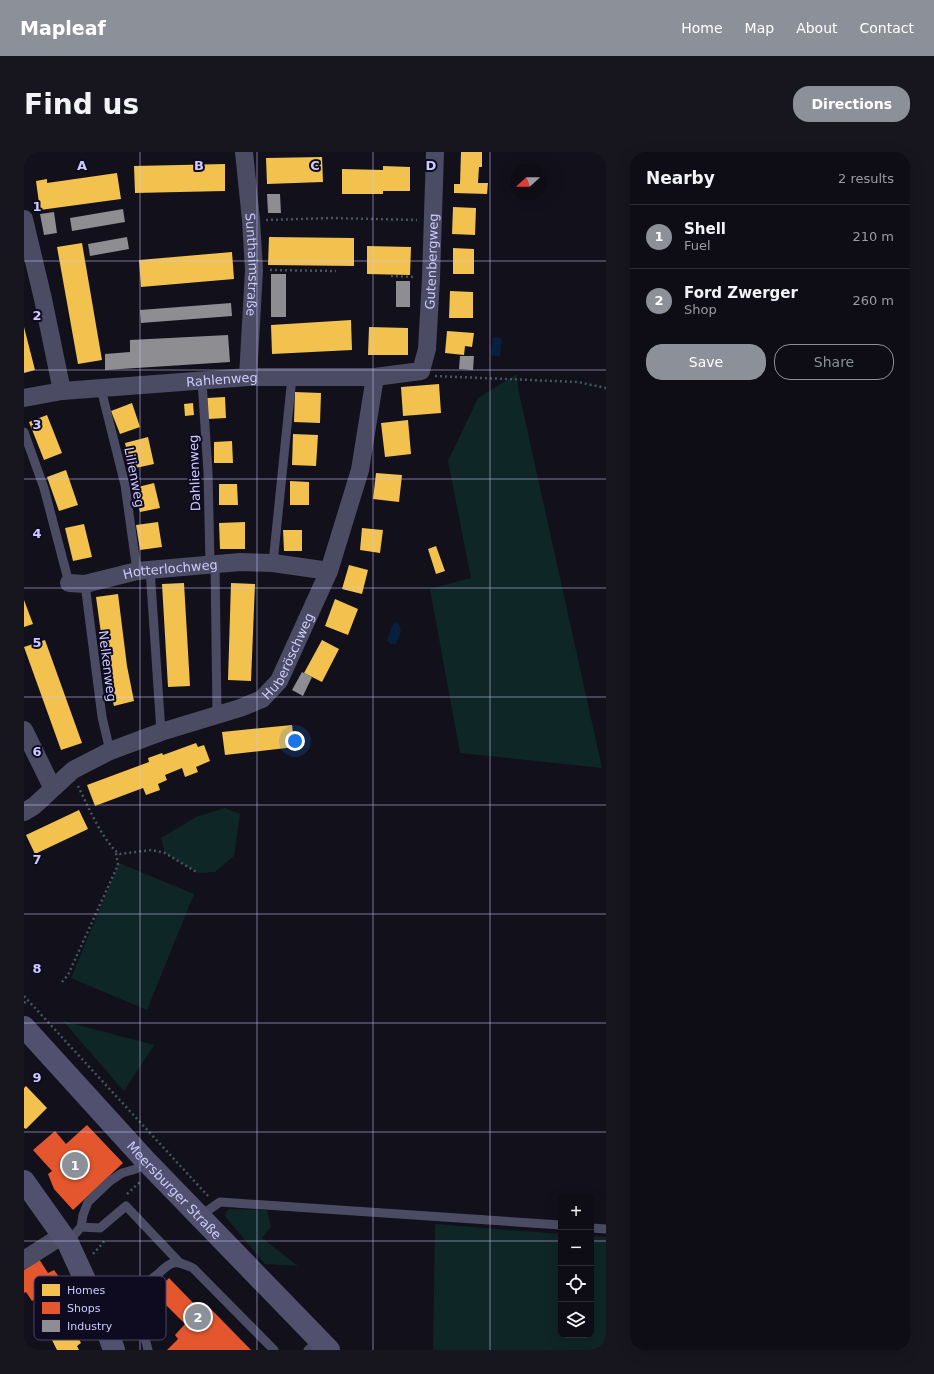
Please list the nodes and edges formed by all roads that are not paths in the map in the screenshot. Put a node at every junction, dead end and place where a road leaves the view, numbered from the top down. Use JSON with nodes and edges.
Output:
{"nodes":[{"id":1,"x":244,"y":152,"type":"edge"},
{"id":2,"x":435,"y":152,"type":"edge"},
{"id":3,"x":24,"y":219,"type":"edge"},
{"id":4,"x":421,"y":371,"type":"joint"},
{"id":5,"x":248,"y":377,"type":"junction"},
{"id":6,"x":292,"y":377,"type":"junction"},
{"id":7,"x":376,"y":377,"type":"junction"},
{"id":8,"x":202,"y":381,"type":"junction"},
{"id":9,"x":101,"y":389,"type":"junction"},
{"id":10,"x":62,"y":390,"type":"junction"},
{"id":11,"x":24,"y":398,"type":"edge"},
{"id":12,"x":24,"y":432,"type":"edge"},
{"id":13,"x":212,"y":563,"type":"junction"},
{"id":14,"x":273,"y":563,"type":"junction"},
{"id":15,"x":143,"y":570,"type":"junction"},
{"id":16,"x":329,"y":571,"type":"junction"},
{"id":17,"x":77,"y":583,"type":"junction"},
{"id":18,"x":217,"y":715,"type":"junction"},
{"id":19,"x":24,"y":730,"type":"edge"},
{"id":20,"x":160,"y":732,"type":"junction"},
{"id":21,"x":110,"y":751,"type":"junction"},
{"id":22,"x":52,"y":787,"type":"junction"},
{"id":23,"x":24,"y":812,"type":"edge"},
{"id":24,"x":26,"y":1031,"type":"edge"},
{"id":25,"x":145,"y":1160,"type":"junction"},
{"id":26,"x":24,"y":1181,"type":"edge"},
{"id":27,"x":208,"y":1211,"type":"junction"},
{"id":28,"x":558,"y":1226,"type":"edge"},
{"id":29,"x":594,"y":1228,"type":"edge"},
{"id":30,"x":606,"y":1229,"type":"edge"},
{"id":31,"x":71,"y":1235,"type":"junction"},
{"id":32,"x":24,"y":1260,"type":"edge"},
{"id":33,"x":179,"y":1262,"type":"junction"},
{"id":34,"x":87,"y":1276,"type":"edge"},
{"id":35,"x":155,"y":1276,"type":"edge"},
{"id":36,"x":111,"y":1340,"type":"edge"},
{"id":37,"x":146,"y":1340,"type":"edge"},
{"id":38,"x":319,"y":1347,"type":"edge"},
{"id":39,"x":114,"y":1350,"type":"edge"},
{"id":40,"x":148,"y":1350,"type":"edge"},
{"id":41,"x":274,"y":1350,"type":"edge"}],
"edges":[{"from":1,"to":5,"type":"street","name":"Sunthaimstraße"},
{"from":2,"to":4,"type":"street","name":"Gutenbergweg"},
{"from":3,"to":10,"type":"street"},
{"from":4,"to":7,"type":"street","name":"Rahlenweg"},
{"from":5,"to":6,"type":"street","name":"Rahlenweg"},
{"from":5,"to":8,"type":"street","name":"Rahlenweg"},
{"from":6,"to":7,"type":"street","name":"Rahlenweg"},
{"from":6,"to":14,"type":"lane"},
{"from":7,"to":16,"type":"street","name":"Huberöschweg"},
{"from":8,"to":9,"type":"street","name":"Rahlenweg"},
{"from":8,"to":13,"type":"lane","name":"Dahlienweg"},
{"from":9,"to":10,"type":"street","name":"Rahlenweg"},
{"from":9,"to":15,"type":"lane","name":"Lilienweg"},
{"from":10,"to":11,"type":"street","name":"Rahlenweg"},
{"from":12,"to":17,"type":"lane","name":"Nelkenweg"},
{"from":13,"to":14,"type":"street","name":"Hotterlochweg"},
{"from":13,"to":15,"type":"street","name":"Hotterlochweg"},
{"from":13,"to":18,"type":"lane","name":"Dahlienweg"},
{"from":14,"to":16,"type":"street","name":"Hotterlochweg"},
{"from":15,"to":17,"type":"street","name":"Hotterlochweg"},
{"from":15,"to":20,"type":"lane","name":"Lilienweg"},
{"from":16,"to":18,"type":"street","name":"Huberöschweg"},
{"from":17,"to":21,"type":"lane","name":"Nelkenweg"},
{"from":18,"to":20,"type":"street","name":"Huberöschweg"},
{"from":19,"to":22,"type":"street"},
{"from":20,"to":21,"type":"street","name":"Huberöschweg"},
{"from":21,"to":22,"type":"street","name":"Huberöschweg"},
{"from":22,"to":23,"type":"street","name":"Huberöschweg"},
{"from":24,"to":25,"type":"street","name":"Meersburger Straße"},
{"from":25,"to":27,"type":"street","name":"Meersburger Straße"},
{"from":25,"to":31,"type":"lane"},
{"from":26,"to":31,"type":"street"},
{"from":27,"to":28,"type":"lane"},
{"from":27,"to":38,"type":"street","name":"Meersburger Straße"},
{"from":29,"to":30,"type":"lane"},
{"from":31,"to":32,"type":"street"},
{"from":31,"to":33,"type":"lane"},
{"from":31,"to":34,"type":"street"},
{"from":33,"to":35,"type":"lane"},
{"from":33,"to":41,"type":"lane"},
{"from":36,"to":39,"type":"street"},
{"from":37,"to":40,"type":"lane"}]}
